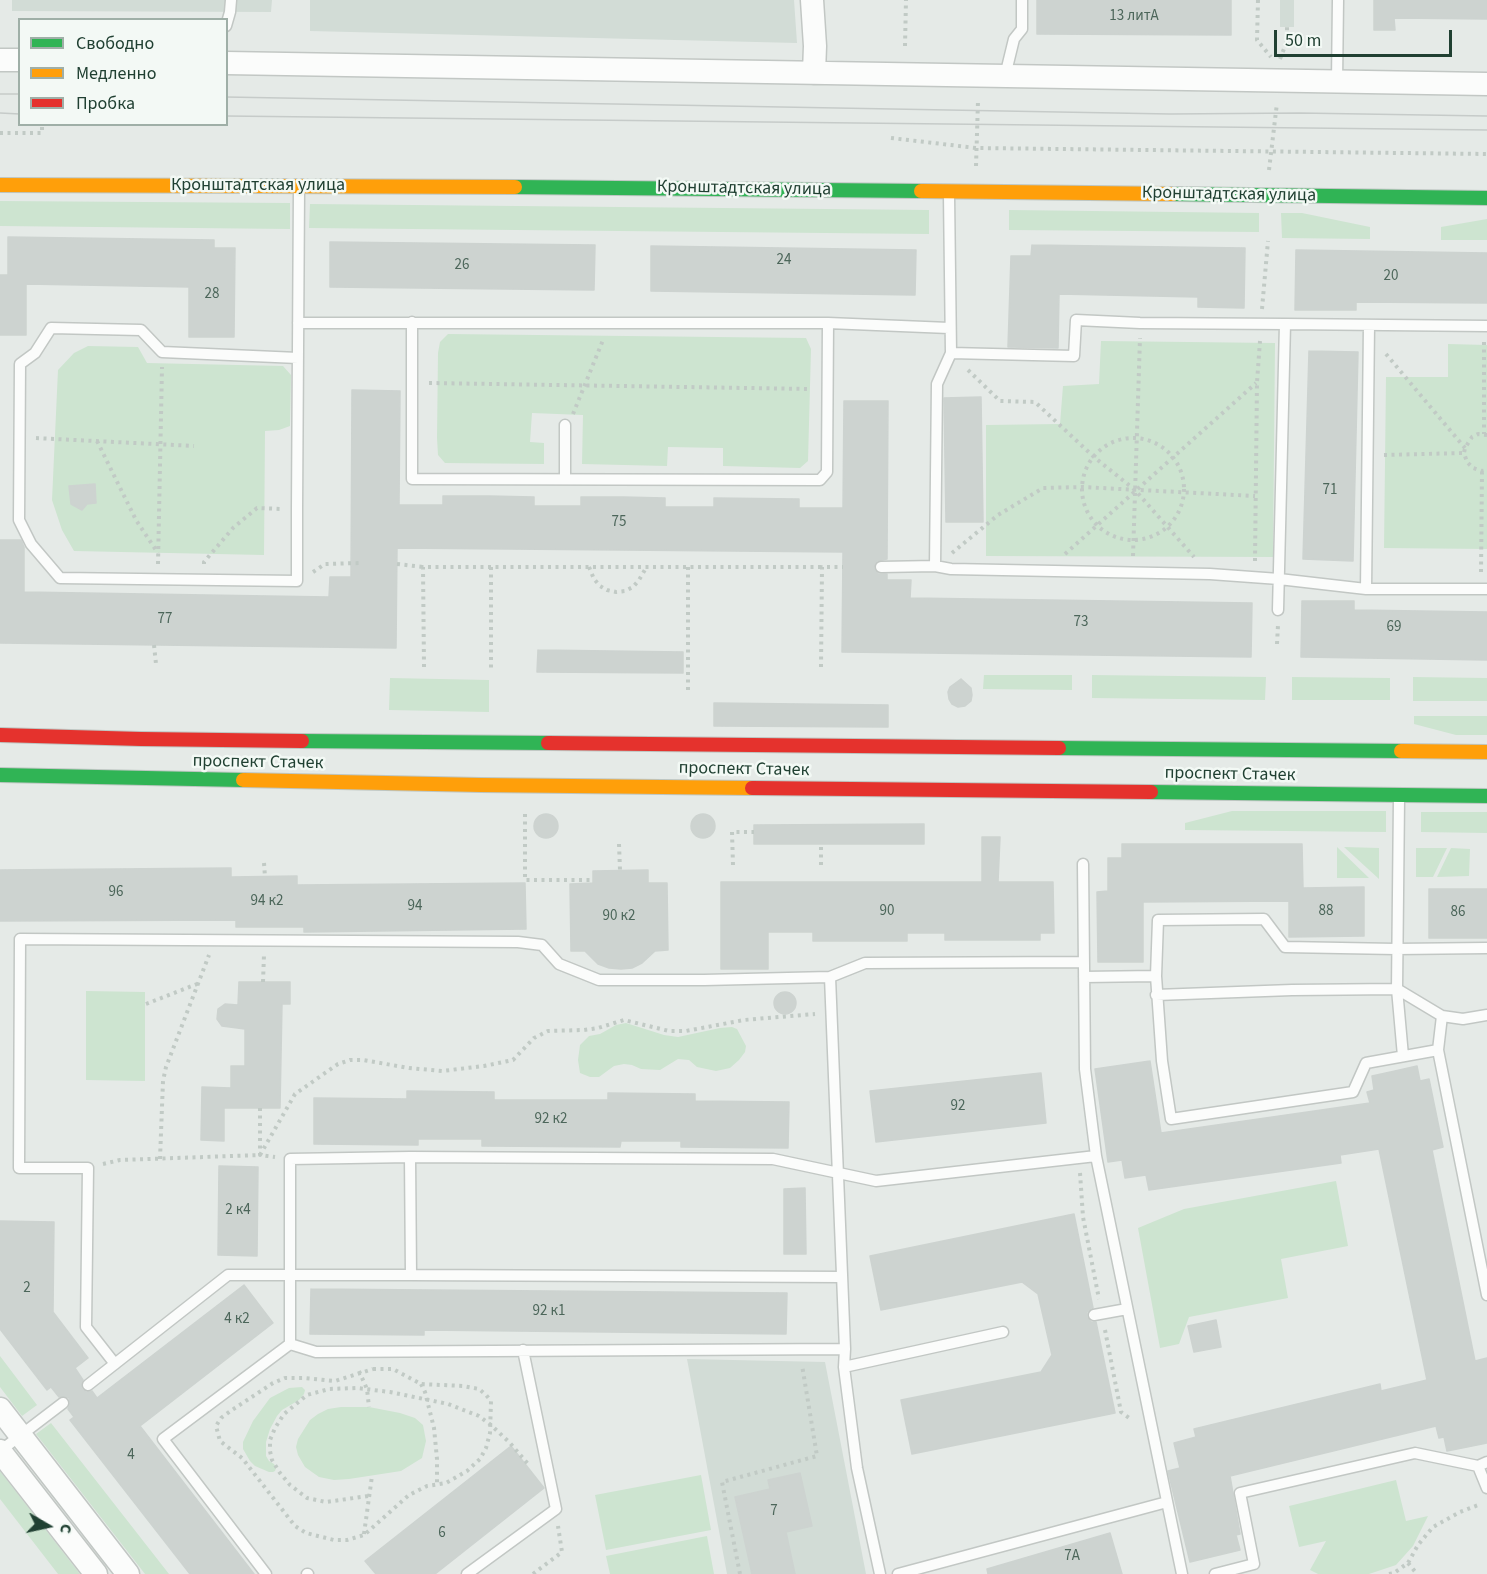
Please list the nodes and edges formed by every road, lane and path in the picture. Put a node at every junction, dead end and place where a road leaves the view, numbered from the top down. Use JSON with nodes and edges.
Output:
{"nodes":[{"id":1,"x":231,"y":0,"type":"edge"},
{"id":2,"x":812,"y":0,"type":"edge"},
{"id":3,"x":906,"y":0,"type":"edge"},
{"id":4,"x":1022,"y":0,"type":"edge"},
{"id":5,"x":1258,"y":0,"type":"edge"},
{"id":6,"x":1338,"y":0,"type":"edge"},
{"id":7,"x":228,"y":19,"type":"edge"},
{"id":8,"x":1287,"y":27,"type":"dead end"},
{"id":9,"x":905,"y":46,"type":"dead end"},
{"id":10,"x":0,"y":60,"type":"edge"},
{"id":11,"x":18,"y":60,"type":"edge"},
{"id":12,"x":228,"y":63,"type":"edge"},
{"id":13,"x":814,"y":73,"type":"junction"},
{"id":14,"x":1005,"y":76,"type":"junction"},
{"id":15,"x":1337,"y":82,"type":"junction"},
{"id":16,"x":1487,"y":84,"type":"edge"},
{"id":17,"x":978,"y":100,"type":"dead end"},
{"id":18,"x":1278,"y":101,"type":"dead end"},
{"id":19,"x":42,"y":126,"type":"edge"},
{"id":20,"x":0,"y":133,"type":"edge"},
{"id":21,"x":891,"y":138,"type":"dead end"},
{"id":22,"x":976,"y":148,"type":"junction"},
{"id":23,"x":1271,"y":151,"type":"junction"},
{"id":24,"x":1487,"y":154,"type":"edge"},
{"id":25,"x":976,"y":174,"type":"dead end"},
{"id":26,"x":1268,"y":178,"type":"dead end"},
{"id":27,"x":0,"y":185,"type":"edge"},
{"id":28,"x":299,"y":186,"type":"junction"},
{"id":29,"x":949,"y":192,"type":"junction"},
{"id":30,"x":1487,"y":198,"type":"edge"},
{"id":31,"x":1268,"y":241,"type":"dead end"},
{"id":32,"x":412,"y":322,"type":"junction"},
{"id":33,"x":610,"y":322,"type":"junction"},
{"id":34,"x":298,"y":323,"type":"junction"},
{"id":35,"x":828,"y":323,"type":"junction"},
{"id":36,"x":1140,"y":323,"type":"junction"},
{"id":37,"x":1260,"y":324,"type":"junction"},
{"id":38,"x":1285,"y":324,"type":"junction"},
{"id":39,"x":1485,"y":326,"type":"edge"},
{"id":40,"x":950,"y":328,"type":"junction"},
{"id":41,"x":1369,"y":329,"type":"junction"},
{"id":42,"x":951,"y":353,"type":"junction"},
{"id":43,"x":298,"y":358,"type":"junction"},
{"id":44,"x":162,"y":363,"type":"dead end"},
{"id":45,"x":1257,"y":382,"type":"junction"},
{"id":46,"x":413,"y":383,"type":"junction"},
{"id":47,"x":584,"y":386,"type":"junction"},
{"id":48,"x":828,"y":389,"type":"junction"},
{"id":49,"x":565,"y":425,"type":"joint"},
{"id":50,"x":1486,"y":434,"type":"edge"},
{"id":51,"x":20,"y":437,"type":"junction"},
{"id":52,"x":1137,"y":438,"type":"junction"},
{"id":53,"x":97,"y":441,"type":"junction"},
{"id":54,"x":160,"y":444,"type":"junction"},
{"id":55,"x":194,"y":446,"type":"dead end"},
{"id":56,"x":1464,"y":450,"type":"junction"},
{"id":57,"x":1367,"y":455,"type":"junction"},
{"id":58,"x":1094,"y":457,"type":"junction"},
{"id":59,"x":1173,"y":457,"type":"junction"},
{"id":60,"x":1484,"y":470,"type":"edge"},
{"id":61,"x":565,"y":479,"type":"junction"},
{"id":62,"x":1082,"y":487,"type":"junction"},
{"id":63,"x":1135,"y":490,"type":"junction"},
{"id":64,"x":1184,"y":492,"type":"junction"},
{"id":65,"x":1255,"y":496,"type":"junction"},
{"id":66,"x":297,"y":509,"type":"junction"},
{"id":67,"x":1097,"y":526,"type":"junction"},
{"id":68,"x":1167,"y":527,"type":"junction"},
{"id":69,"x":1134,"y":540,"type":"junction"},
{"id":70,"x":1188,"y":550,"type":"dead end"},
{"id":71,"x":360,"y":563,"type":"dead end"},
{"id":72,"x":397,"y":564,"type":"dead end"},
{"id":73,"x":934,"y":566,"type":"junction"},
{"id":74,"x":423,"y":567,"type":"junction"},
{"id":75,"x":491,"y":567,"type":"junction"},
{"id":76,"x":589,"y":567,"type":"junction"},
{"id":77,"x":646,"y":567,"type":"junction"},
{"id":78,"x":688,"y":567,"type":"junction"},
{"id":79,"x":822,"y":567,"type":"junction"},
{"id":80,"x":843,"y":567,"type":"dead end"},
{"id":81,"x":881,"y":567,"type":"dead end"},
{"id":82,"x":1046,"y":570,"type":"junction"},
{"id":83,"x":1132,"y":572,"type":"junction"},
{"id":84,"x":1255,"y":577,"type":"junction"},
{"id":85,"x":1279,"y":579,"type":"junction"},
{"id":86,"x":204,"y":580,"type":"junction"},
{"id":87,"x":297,"y":581,"type":"junction"},
{"id":88,"x":1366,"y":589,"type":"junction"},
{"id":89,"x":1484,"y":589,"type":"edge"},
{"id":90,"x":1278,"y":610,"type":"dead end"},
{"id":91,"x":154,"y":645,"type":"dead end"},
{"id":92,"x":156,"y":664,"type":"dead end"},
{"id":93,"x":424,"y":667,"type":"dead end"},
{"id":94,"x":821,"y":667,"type":"dead end"},
{"id":95,"x":491,"y":668,"type":"dead end"},
{"id":96,"x":688,"y":690,"type":"dead end"},
{"id":97,"x":0,"y":735,"type":"edge"},
{"id":98,"x":1487,"y":752,"type":"edge"},
{"id":99,"x":0,"y":775,"type":"edge"},
{"id":100,"x":1399,"y":795,"type":"junction"},
{"id":101,"x":1487,"y":796,"type":"edge"},
{"id":102,"x":525,"y":808,"type":"dead end"},
{"id":103,"x":754,"y":832,"type":"dead end"},
{"id":104,"x":619,"y":844,"type":"dead end"},
{"id":105,"x":821,"y":844,"type":"dead end"},
{"id":106,"x":264,"y":863,"type":"dead end"},
{"id":107,"x":1083,"y":864,"type":"dead end"},
{"id":108,"x":733,"y":865,"type":"dead end"},
{"id":109,"x":821,"y":865,"type":"dead end"},
{"id":110,"x":620,"y":870,"type":"dead end"},
{"id":111,"x":264,"y":877,"type":"dead end"},
{"id":112,"x":593,"y":880,"type":"dead end"},
{"id":113,"x":210,"y":948,"type":"dead end"},
{"id":114,"x":1487,"y":948,"type":"edge"},
{"id":115,"x":1396,"y":949,"type":"junction"},
{"id":116,"x":1083,"y":962,"type":"junction"},
{"id":117,"x":1156,"y":976,"type":"junction"},
{"id":118,"x":830,"y":977,"type":"junction"},
{"id":119,"x":1083,"y":977,"type":"junction"},
{"id":120,"x":198,"y":984,"type":"junction"},
{"id":121,"x":1397,"y":989,"type":"junction"},
{"id":122,"x":1156,"y":994,"type":"junction"},
{"id":123,"x":146,"y":1004,"type":"dead end"},
{"id":124,"x":800,"y":1015,"type":"dead end"},
{"id":125,"x":1443,"y":1016,"type":"junction"},
{"id":126,"x":1487,"y":1016,"type":"edge"},
{"id":127,"x":1438,"y":1050,"type":"junction"},
{"id":128,"x":1403,"y":1056,"type":"junction"},
{"id":129,"x":260,"y":1108,"type":"dead end"},
{"id":130,"x":260,"y":1155,"type":"junction"},
{"id":131,"x":267,"y":1156,"type":"dead end"},
{"id":132,"x":1096,"y":1156,"type":"junction"},
{"id":133,"x":410,"y":1157,"type":"junction"},
{"id":134,"x":1078,"y":1158,"type":"junction"},
{"id":135,"x":160,"y":1159,"type":"junction"},
{"id":136,"x":125,"y":1160,"type":"dead end"},
{"id":137,"x":837,"y":1172,"type":"junction"},
{"id":138,"x":290,"y":1275,"type":"junction"},
{"id":139,"x":411,"y":1275,"type":"junction"},
{"id":140,"x":842,"y":1277,"type":"junction"},
{"id":141,"x":1487,"y":1295,"type":"edge"},
{"id":142,"x":1127,"y":1309,"type":"junction"},
{"id":143,"x":1098,"y":1314,"type":"junction"},
{"id":144,"x":1003,"y":1332,"type":"dead end"},
{"id":145,"x":290,"y":1344,"type":"junction"},
{"id":146,"x":803,"y":1349,"type":"junction"},
{"id":147,"x":845,"y":1349,"type":"junction"},
{"id":148,"x":523,"y":1350,"type":"junction"},
{"id":149,"x":352,"y":1352,"type":"junction"},
{"id":150,"x":115,"y":1364,"type":"junction"},
{"id":151,"x":844,"y":1367,"type":"junction"},
{"id":152,"x":360,"y":1373,"type":"junction"},
{"id":153,"x":422,"y":1384,"type":"junction"},
{"id":154,"x":87,"y":1386,"type":"dead end"},
{"id":155,"x":367,"y":1389,"type":"junction"},
{"id":156,"x":427,"y":1400,"type":"junction"},
{"id":157,"x":63,"y":1404,"type":"dead end"},
{"id":158,"x":369,"y":1407,"type":"dead end"},
{"id":159,"x":0,"y":1409,"type":"edge"},
{"id":160,"x":491,"y":1425,"type":"junction"},
{"id":161,"x":1153,"y":1433,"type":"junction"},
{"id":162,"x":21,"y":1436,"type":"junction"},
{"id":163,"x":0,"y":1451,"type":"edge"},
{"id":164,"x":1483,"y":1464,"type":"edge"},
{"id":165,"x":531,"y":1468,"type":"dead end"},
{"id":166,"x":372,"y":1476,"type":"dead end"},
{"id":167,"x":437,"y":1485,"type":"junction"},
{"id":168,"x":1487,"y":1488,"type":"edge"},
{"id":169,"x":368,"y":1496,"type":"junction"},
{"id":170,"x":1487,"y":1502,"type":"edge"},
{"id":171,"x":1167,"y":1503,"type":"junction"},
{"id":172,"x":558,"y":1523,"type":"dead end"},
{"id":173,"x":364,"y":1535,"type":"junction"},
{"id":174,"x":1408,"y":1563,"type":"junction"},
{"id":175,"x":96,"y":1574,"type":"edge"},
{"id":176,"x":128,"y":1574,"type":"edge"},
{"id":177,"x":266,"y":1574,"type":"edge"},
{"id":178,"x":467,"y":1574,"type":"edge"},
{"id":179,"x":533,"y":1574,"type":"edge"},
{"id":180,"x":740,"y":1574,"type":"edge"},
{"id":181,"x":880,"y":1574,"type":"edge"},
{"id":182,"x":898,"y":1574,"type":"edge"},
{"id":183,"x":1182,"y":1574,"type":"edge"},
{"id":184,"x":1215,"y":1574,"type":"edge"},
{"id":185,"x":1389,"y":1574,"type":"edge"},
{"id":186,"x":1417,"y":1574,"type":"edge"}],
"edges":[{"from":1,"to":7,"type":"lane"},
{"from":2,"to":13,"type":"street"},
{"from":3,"to":9,"type":"path"},
{"from":4,"to":14,"type":"lane"},
{"from":5,"to":8,"type":"path"},
{"from":6,"to":15,"type":"lane"},
{"from":10,"to":11,"type":"street"},
{"from":12,"to":13,"type":"street"},
{"from":13,"to":14,"type":"street"},
{"from":14,"to":15,"type":"street"},
{"from":15,"to":16,"type":"street"},
{"from":17,"to":22,"type":"path"},
{"from":18,"to":23,"type":"path"},
{"from":19,"to":20,"type":"path"},
{"from":21,"to":22,"type":"path"},
{"from":22,"to":23,"type":"path"},
{"from":22,"to":25,"type":"path"},
{"from":23,"to":24,"type":"path"},
{"from":23,"to":26,"type":"path"},
{"from":27,"to":28,"type":"main road","name":"Кронштадтская улица"},
{"from":28,"to":29,"type":"main road","name":"Кронштадтская улица"},
{"from":28,"to":34,"type":"lane"},
{"from":29,"to":30,"type":"main road","name":"Кронштадтская улица"},
{"from":29,"to":40,"type":"lane"},
{"from":31,"to":37,"type":"path"},
{"from":32,"to":33,"type":"lane"},
{"from":32,"to":34,"type":"lane"},
{"from":32,"to":46,"type":"lane"},
{"from":33,"to":35,"type":"lane"},
{"from":33,"to":47,"type":"path"},
{"from":34,"to":43,"type":"lane"},
{"from":35,"to":40,"type":"lane"},
{"from":35,"to":48,"type":"lane"},
{"from":36,"to":37,"type":"lane"},
{"from":36,"to":42,"type":"lane"},
{"from":36,"to":52,"type":"path"},
{"from":37,"to":38,"type":"lane"},
{"from":37,"to":45,"type":"path"},
{"from":38,"to":41,"type":"lane"},
{"from":38,"to":85,"type":"lane"},
{"from":39,"to":41,"type":"lane"},
{"from":39,"to":50,"type":"path"},
{"from":40,"to":42,"type":"lane"},
{"from":41,"to":56,"type":"path"},
{"from":41,"to":57,"type":"lane"},
{"from":42,"to":58,"type":"path"},
{"from":42,"to":73,"type":"lane"},
{"from":43,"to":51,"type":"lane"},
{"from":43,"to":66,"type":"lane"},
{"from":44,"to":54,"type":"path"},
{"from":45,"to":59,"type":"path"},
{"from":45,"to":65,"type":"path"},
{"from":46,"to":47,"type":"path"},
{"from":46,"to":61,"type":"lane"},
{"from":47,"to":48,"type":"path"},
{"from":47,"to":49,"type":"path"},
{"from":48,"to":61,"type":"lane"},
{"from":49,"to":61,"type":"lane"},
{"from":50,"to":56,"type":"path"},
{"from":51,"to":53,"type":"path"},
{"from":51,"to":86,"type":"lane"},
{"from":52,"to":58,"type":"path"},
{"from":52,"to":59,"type":"path"},
{"from":52,"to":63,"type":"path"},
{"from":53,"to":54,"type":"path"},
{"from":53,"to":54,"type":"path"},
{"from":54,"to":55,"type":"path"},
{"from":56,"to":57,"type":"path"},
{"from":56,"to":60,"type":"path"},
{"from":57,"to":88,"type":"lane"},
{"from":58,"to":62,"type":"path"},
{"from":58,"to":63,"type":"path"},
{"from":59,"to":63,"type":"path"},
{"from":59,"to":64,"type":"path"},
{"from":60,"to":89,"type":"path"},
{"from":62,"to":63,"type":"path"},
{"from":62,"to":67,"type":"path"},
{"from":62,"to":73,"type":"path"},
{"from":63,"to":64,"type":"path"},
{"from":63,"to":67,"type":"path"},
{"from":63,"to":68,"type":"path"},
{"from":63,"to":69,"type":"path"},
{"from":64,"to":65,"type":"path"},
{"from":64,"to":68,"type":"path"},
{"from":65,"to":84,"type":"path"},
{"from":66,"to":86,"type":"path"},
{"from":66,"to":87,"type":"lane"},
{"from":67,"to":69,"type":"path"},
{"from":67,"to":82,"type":"path"},
{"from":68,"to":69,"type":"path"},
{"from":68,"to":70,"type":"path"},
{"from":69,"to":83,"type":"path"},
{"from":71,"to":87,"type":"path"},
{"from":72,"to":74,"type":"path"},
{"from":73,"to":81,"type":"lane"},
{"from":73,"to":82,"type":"lane"},
{"from":74,"to":75,"type":"path"},
{"from":74,"to":93,"type":"path"},
{"from":75,"to":76,"type":"path"},
{"from":75,"to":95,"type":"path"},
{"from":76,"to":77,"type":"path"},
{"from":76,"to":77,"type":"path"},
{"from":77,"to":78,"type":"path"},
{"from":78,"to":79,"type":"path"},
{"from":78,"to":96,"type":"path"},
{"from":79,"to":80,"type":"path"},
{"from":79,"to":94,"type":"path"},
{"from":82,"to":83,"type":"lane"},
{"from":83,"to":84,"type":"lane"},
{"from":84,"to":85,"type":"lane"},
{"from":85,"to":88,"type":"lane"},
{"from":85,"to":90,"type":"lane"},
{"from":86,"to":87,"type":"lane"},
{"from":88,"to":89,"type":"lane"},
{"from":91,"to":92,"type":"path"},
{"from":97,"to":98,"type":"main road","name":"проспект Стачек"},
{"from":99,"to":100,"type":"main road","name":"проспект Стачек"},
{"from":100,"to":101,"type":"main road","name":"проспект Стачек"},
{"from":100,"to":115,"type":"lane"},
{"from":102,"to":112,"type":"path"},
{"from":103,"to":108,"type":"path"},
{"from":104,"to":110,"type":"path"},
{"from":105,"to":109,"type":"path"},
{"from":106,"to":111,"type":"path"},
{"from":107,"to":116,"type":"lane"},
{"from":113,"to":120,"type":"path"},
{"from":114,"to":115,"type":"lane"},
{"from":115,"to":117,"type":"lane"},
{"from":115,"to":121,"type":"lane"},
{"from":116,"to":118,"type":"lane"},
{"from":116,"to":119,"type":"lane"},
{"from":117,"to":119,"type":"lane"},
{"from":117,"to":122,"type":"lane"},
{"from":118,"to":137,"type":"lane"},
{"from":118,"to":150,"type":"lane"},
{"from":119,"to":132,"type":"lane"},
{"from":120,"to":123,"type":"path"},
{"from":120,"to":135,"type":"path"},
{"from":121,"to":122,"type":"lane"},
{"from":121,"to":125,"type":"lane"},
{"from":121,"to":128,"type":"lane"},
{"from":122,"to":128,"type":"lane"},
{"from":124,"to":130,"type":"path"},
{"from":125,"to":126,"type":"lane"},
{"from":125,"to":127,"type":"lane"},
{"from":127,"to":128,"type":"lane"},
{"from":127,"to":141,"type":"lane"},
{"from":129,"to":130,"type":"path"},
{"from":130,"to":131,"type":"path"},
{"from":130,"to":135,"type":"path"},
{"from":132,"to":134,"type":"lane"},
{"from":132,"to":142,"type":"lane"},
{"from":133,"to":137,"type":"lane"},
{"from":133,"to":138,"type":"lane"},
{"from":133,"to":139,"type":"lane"},
{"from":134,"to":137,"type":"lane"},
{"from":134,"to":143,"type":"path"},
{"from":135,"to":136,"type":"path"},
{"from":137,"to":140,"type":"lane"},
{"from":138,"to":139,"type":"lane"},
{"from":138,"to":145,"type":"lane"},
{"from":138,"to":150,"type":"lane"},
{"from":139,"to":140,"type":"lane"},
{"from":140,"to":147,"type":"lane"},
{"from":142,"to":143,"type":"lane"},
{"from":142,"to":161,"type":"lane"},
{"from":143,"to":161,"type":"path"},
{"from":144,"to":151,"type":"lane"},
{"from":145,"to":149,"type":"lane"},
{"from":145,"to":177,"type":"lane"},
{"from":146,"to":147,"type":"lane"},
{"from":146,"to":148,"type":"lane"},
{"from":146,"to":180,"type":"path"},
{"from":147,"to":151,"type":"lane"},
{"from":148,"to":149,"type":"lane"},
{"from":148,"to":178,"type":"lane"},
{"from":149,"to":152,"type":"path"},
{"from":150,"to":154,"type":"lane"},
{"from":151,"to":181,"type":"lane"},
{"from":152,"to":153,"type":"path"},
{"from":152,"to":155,"type":"path"},
{"from":152,"to":173,"type":"path"},
{"from":153,"to":156,"type":"path"},
{"from":153,"to":160,"type":"path"},
{"from":155,"to":156,"type":"path"},
{"from":155,"to":158,"type":"path"},
{"from":155,"to":169,"type":"path"},
{"from":156,"to":160,"type":"path"},
{"from":156,"to":167,"type":"path"},
{"from":157,"to":162,"type":"lane"},
{"from":159,"to":162,"type":"street"},
{"from":160,"to":165,"type":"path"},
{"from":160,"to":167,"type":"path"},
{"from":161,"to":171,"type":"lane"},
{"from":162,"to":163,"type":"lane"},
{"from":162,"to":176,"type":"street"},
{"from":163,"to":175,"type":"street"},
{"from":164,"to":168,"type":"lane"},
{"from":164,"to":184,"type":"lane"},
{"from":166,"to":169,"type":"path"},
{"from":167,"to":173,"type":"path"},
{"from":169,"to":173,"type":"path"},
{"from":170,"to":174,"type":"path"},
{"from":171,"to":182,"type":"lane"},
{"from":171,"to":183,"type":"lane"},
{"from":172,"to":179,"type":"path"},
{"from":174,"to":185,"type":"path"},
{"from":174,"to":186,"type":"path"}]}
